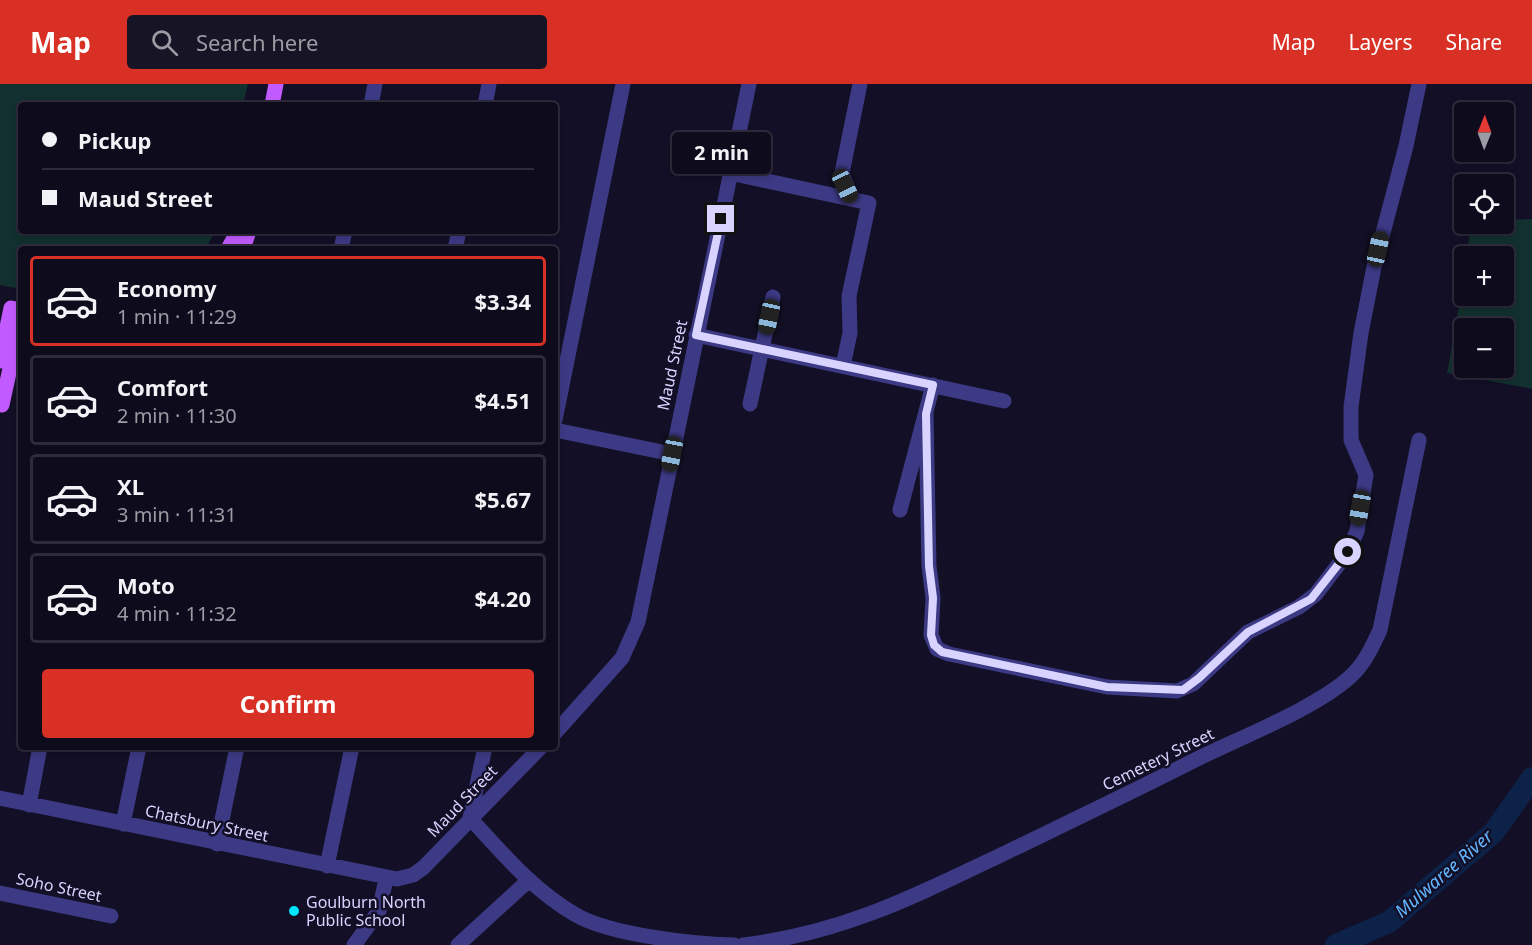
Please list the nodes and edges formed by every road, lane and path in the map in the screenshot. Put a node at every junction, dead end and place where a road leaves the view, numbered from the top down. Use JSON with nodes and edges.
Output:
{"nodes":[{"id":1,"x":276,"y":84,"type":"edge"},
{"id":2,"x":375,"y":84,"type":"edge"},
{"id":3,"x":489,"y":84,"type":"edge"},
{"id":4,"x":623,"y":84,"type":"edge"},
{"id":5,"x":749,"y":84,"type":"edge"},
{"id":6,"x":860,"y":84,"type":"edge"},
{"id":7,"x":1419,"y":84,"type":"edge"},
{"id":8,"x":273,"y":102,"type":"edge"},
{"id":9,"x":372,"y":102,"type":"edge"},
{"id":10,"x":486,"y":102,"type":"edge"},
{"id":11,"x":730,"y":173,"type":"junction"},
{"id":12,"x":852,"y":199,"type":"junction"},
{"id":13,"x":773,"y":297,"type":"dead end"},
{"id":14,"x":13,"y":316,"type":"edge"},
{"id":15,"x":696,"y":335,"type":"junction"},
{"id":16,"x":762,"y":349,"type":"junction"},
{"id":17,"x":0,"y":361,"type":"edge"},
{"id":18,"x":18,"y":362,"type":"edge"},
{"id":19,"x":843,"y":366,"type":"junction"},
{"id":20,"x":933,"y":385,"type":"junction"},
{"id":21,"x":1004,"y":401,"type":"dead end"},
{"id":22,"x":750,"y":404,"type":"dead end"},
{"id":23,"x":558,"y":405,"type":"edge"},
{"id":24,"x":1,"y":408,"type":"edge"},
{"id":25,"x":926,"y":414,"type":"junction"},
{"id":26,"x":558,"y":431,"type":"edge"},
{"id":27,"x":1419,"y":440,"type":"dead end"},
{"id":28,"x":672,"y":454,"type":"junction"},
{"id":29,"x":900,"y":510,"type":"dead end"},
{"id":30,"x":558,"y":730,"type":"edge"},
{"id":31,"x":39,"y":750,"type":"edge"},
{"id":32,"x":138,"y":750,"type":"edge"},
{"id":33,"x":236,"y":750,"type":"edge"},
{"id":34,"x":351,"y":750,"type":"edge"},
{"id":35,"x":484,"y":750,"type":"edge"},
{"id":36,"x":538,"y":750,"type":"edge"},
{"id":37,"x":0,"y":798,"type":"edge"},
{"id":38,"x":29,"y":805,"type":"junction"},
{"id":39,"x":470,"y":818,"type":"junction"},
{"id":40,"x":123,"y":824,"type":"junction"},
{"id":41,"x":217,"y":844,"type":"junction"},
{"id":42,"x":327,"y":866,"type":"junction"},
{"id":43,"x":407,"y":877,"type":"joint"},
{"id":44,"x":386,"y":879,"type":"junction"},
{"id":45,"x":529,"y":880,"type":"junction"},
{"id":46,"x":0,"y":892,"type":"edge"},
{"id":47,"x":111,"y":916,"type":"dead end"},
{"id":48,"x":354,"y":945,"type":"edge"},
{"id":49,"x":458,"y":945,"type":"edge"},
{"id":50,"x":734,"y":945,"type":"edge"},
{"id":51,"x":743,"y":945,"type":"edge"}],
"edges":[{"from":1,"to":8,"type":"main road"},
{"from":2,"to":9,"type":"street"},
{"from":3,"to":10,"type":"street"},
{"from":4,"to":23,"type":"street"},
{"from":5,"to":11,"type":"street","name":"Maud Street"},
{"from":6,"to":12,"type":"street"},
{"from":7,"to":25,"type":"street"},
{"from":11,"to":12,"type":"street"},
{"from":11,"to":15,"type":"street","name":"Maud Street"},
{"from":12,"to":19,"type":"street"},
{"from":13,"to":16,"type":"street"},
{"from":14,"to":17,"type":"main road"},
{"from":14,"to":24,"type":"main road"},
{"from":15,"to":16,"type":"street"},
{"from":15,"to":28,"type":"street","name":"Maud Street"},
{"from":16,"to":19,"type":"street"},
{"from":16,"to":22,"type":"street"},
{"from":18,"to":24,"type":"main road"},
{"from":19,"to":20,"type":"street"},
{"from":20,"to":21,"type":"street"},
{"from":20,"to":25,"type":"street"},
{"from":25,"to":29,"type":"street"},
{"from":26,"to":28,"type":"street"},
{"from":27,"to":51,"type":"street","name":"Cemetery Street"},
{"from":28,"to":30,"type":"street","name":"Maud Street"},
{"from":31,"to":38,"type":"street"},
{"from":32,"to":40,"type":"street"},
{"from":33,"to":41,"type":"street"},
{"from":34,"to":42,"type":"street"},
{"from":35,"to":39,"type":"street"},
{"from":36,"to":39,"type":"street","name":"Maud Street"},
{"from":37,"to":38,"type":"street","name":"Chatsbury Street"},
{"from":38,"to":40,"type":"street","name":"Chatsbury Street"},
{"from":39,"to":43,"type":"street","name":"Maud Street"},
{"from":39,"to":45,"type":"street"},
{"from":40,"to":41,"type":"street","name":"Chatsbury Street"},
{"from":41,"to":42,"type":"street","name":"Chatsbury Street"},
{"from":42,"to":44,"type":"street","name":"Chatsbury Street"},
{"from":43,"to":44,"type":"street","name":"Chatsbury Street"},
{"from":44,"to":48,"type":"street"},
{"from":45,"to":49,"type":"street"},
{"from":45,"to":50,"type":"street"},
{"from":46,"to":47,"type":"street","name":"Soho Street"}]}
